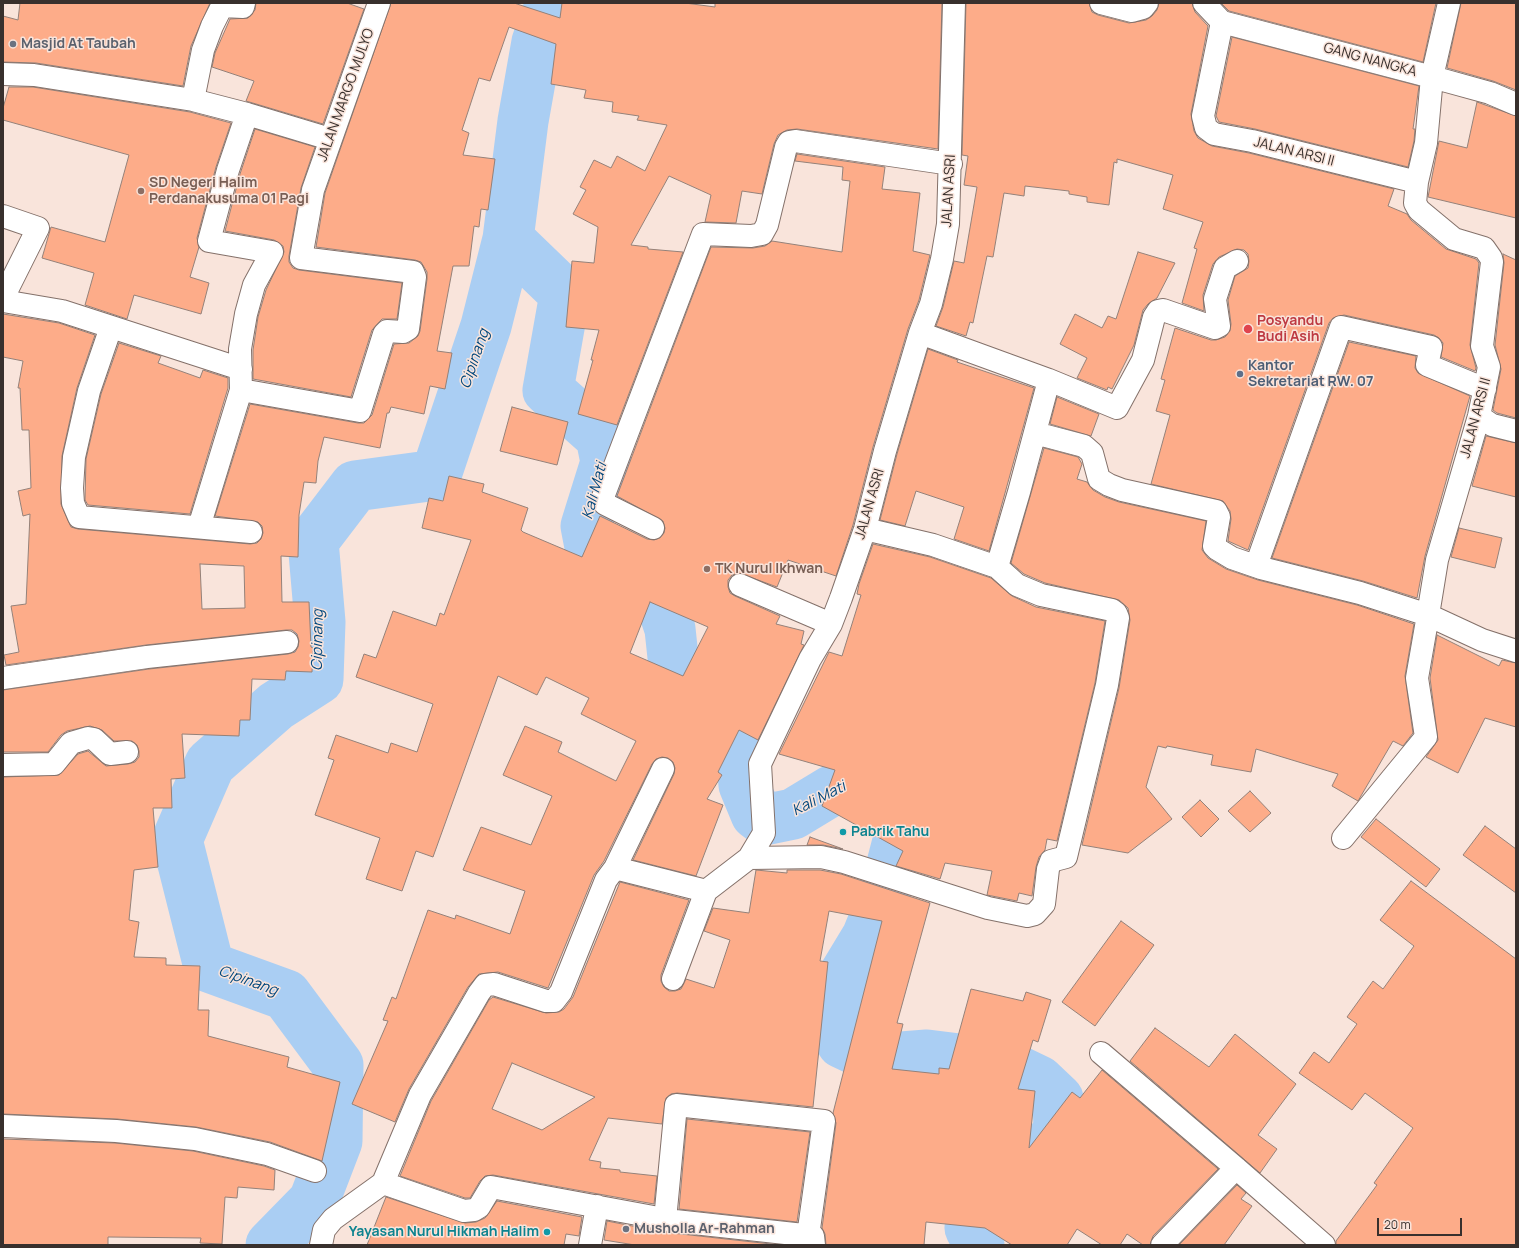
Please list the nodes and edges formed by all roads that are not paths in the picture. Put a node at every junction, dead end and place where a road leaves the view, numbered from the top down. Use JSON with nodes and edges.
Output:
{"nodes":[{"id":1,"x":244,"y":3,"type":"edge"},
{"id":2,"x":379,"y":3,"type":"edge"},
{"id":3,"x":954,"y":3,"type":"edge"},
{"id":4,"x":1100,"y":3,"type":"edge"},
{"id":5,"x":1147,"y":3,"type":"edge"},
{"id":6,"x":1204,"y":3,"type":"edge"},
{"id":7,"x":1450,"y":3,"type":"edge"},
{"id":8,"x":1222,"y":22,"type":"junction"},
{"id":9,"x":3,"y":74,"type":"edge"},
{"id":10,"x":1432,"y":77,"type":"junction"},
{"id":11,"x":193,"y":100,"type":"junction"},
{"id":12,"x":1516,"y":104,"type":"edge"},
{"id":13,"x":247,"y":114,"type":"junction"},
{"id":14,"x":330,"y":139,"type":"junction"},
{"id":15,"x":951,"y":164,"type":"junction"},
{"id":16,"x":1417,"y":182,"type":"junction"},
{"id":17,"x":3,"y":216,"type":"edge"},
{"id":18,"x":272,"y":252,"type":"junction"},
{"id":19,"x":301,"y":258,"type":"junction"},
{"id":20,"x":1237,"y":261,"type":"dead end"},
{"id":21,"x":3,"y":298,"type":"edge"},
{"id":22,"x":3,"y":301,"type":"edge"},
{"id":23,"x":111,"y":327,"type":"junction"},
{"id":24,"x":920,"y":333,"type":"junction"},
{"id":25,"x":241,"y":380,"type":"junction"},
{"id":26,"x":1049,"y":380,"type":"junction"},
{"id":27,"x":1485,"y":388,"type":"junction"},
{"id":28,"x":1479,"y":416,"type":"junction"},
{"id":29,"x":1516,"y":431,"type":"edge"},
{"id":30,"x":1035,"y":433,"type":"junction"},
{"id":31,"x":199,"y":528,"type":"junction"},
{"id":32,"x":653,"y":528,"type":"dead end"},
{"id":33,"x":865,"y":529,"type":"junction"},
{"id":34,"x":251,"y":532,"type":"dead end"},
{"id":35,"x":1256,"y":566,"type":"junction"},
{"id":36,"x":997,"y":567,"type":"junction"},
{"id":37,"x":740,"y":585,"type":"dead end"},
{"id":38,"x":1428,"y":615,"type":"junction"},
{"id":39,"x":831,"y":624,"type":"junction"},
{"id":40,"x":287,"y":642,"type":"dead end"},
{"id":41,"x":1516,"y":651,"type":"edge"},
{"id":42,"x":3,"y":678,"type":"edge"},
{"id":43,"x":127,"y":752,"type":"dead end"},
{"id":44,"x":3,"y":765,"type":"edge"},
{"id":45,"x":664,"y":770,"type":"dead end"},
{"id":46,"x":1343,"y":838,"type":"dead end"},
{"id":47,"x":749,"y":858,"type":"junction"},
{"id":48,"x":623,"y":870,"type":"junction"},
{"id":49,"x":706,"y":890,"type":"junction"},
{"id":50,"x":673,"y":979,"type":"dead end"},
{"id":51,"x":1101,"y":1053,"type":"dead end"},
{"id":52,"x":3,"y":1126,"type":"edge"},
{"id":53,"x":1236,"y":1168,"type":"junction"},
{"id":54,"x":315,"y":1171,"type":"dead end"},
{"id":55,"x":383,"y":1183,"type":"junction"},
{"id":56,"x":597,"y":1206,"type":"junction"},
{"id":57,"x":665,"y":1220,"type":"junction"},
{"id":58,"x":323,"y":1237,"type":"edge"},
{"id":59,"x":811,"y":1240,"type":"edge"},
{"id":60,"x":305,"y":1245,"type":"edge"},
{"id":61,"x":590,"y":1245,"type":"edge"},
{"id":62,"x":1162,"y":1245,"type":"edge"},
{"id":63,"x":1324,"y":1245,"type":"edge"}],
"edges":[{"from":1,"to":11,"type":"street"},
{"from":2,"to":14,"type":"street","name":"JALAN MARGO MULYO"},
{"from":3,"to":15,"type":"street","name":"JALAN ASRI"},
{"from":4,"to":5,"type":"street"},
{"from":6,"to":8,"type":"street"},
{"from":7,"to":10,"type":"street"},
{"from":8,"to":10,"type":"street","name":"GANG NANGKA"},
{"from":8,"to":16,"type":"street","name":"JALAN ARSI II"},
{"from":9,"to":11,"type":"street"},
{"from":10,"to":12,"type":"street","name":"GANG NANGKA"},
{"from":10,"to":16,"type":"street"},
{"from":11,"to":13,"type":"street"},
{"from":13,"to":14,"type":"street"},
{"from":13,"to":18,"type":"street"},
{"from":14,"to":19,"type":"street","name":"JALAN MARGO MULYO"},
{"from":15,"to":24,"type":"street","name":"JALAN ASRI"},
{"from":15,"to":32,"type":"street"},
{"from":16,"to":27,"type":"street","name":"JALAN ARSI II"},
{"from":17,"to":21,"type":"street"},
{"from":18,"to":19,"type":"street"},
{"from":18,"to":25,"type":"street"},
{"from":19,"to":25,"type":"street"},
{"from":20,"to":26,"type":"street"},
{"from":22,"to":23,"type":"street"},
{"from":23,"to":25,"type":"street"},
{"from":23,"to":31,"type":"street"},
{"from":24,"to":26,"type":"street"},
{"from":24,"to":33,"type":"street","name":"JALAN ASRI"},
{"from":25,"to":31,"type":"street"},
{"from":26,"to":30,"type":"street"},
{"from":27,"to":28,"type":"street","name":"JALAN ARSI II"},
{"from":27,"to":35,"type":"street"},
{"from":28,"to":29,"type":"street"},
{"from":28,"to":38,"type":"street","name":"JALAN ARSI II"},
{"from":30,"to":35,"type":"street"},
{"from":30,"to":36,"type":"street"},
{"from":31,"to":34,"type":"street"},
{"from":33,"to":36,"type":"street"},
{"from":33,"to":39,"type":"street","name":"JALAN ASRI"},
{"from":35,"to":38,"type":"street"},
{"from":36,"to":47,"type":"street"},
{"from":37,"to":39,"type":"street"},
{"from":38,"to":41,"type":"street"},
{"from":38,"to":46,"type":"street","name":"JALAN ARSI II"},
{"from":39,"to":47,"type":"street","name":"JALAN ASRI"},
{"from":40,"to":42,"type":"street"},
{"from":43,"to":44,"type":"street"},
{"from":45,"to":48,"type":"street"},
{"from":47,"to":49,"type":"street","name":"JALAN ASRI"},
{"from":48,"to":49,"type":"street"},
{"from":48,"to":55,"type":"street"},
{"from":49,"to":50,"type":"street"},
{"from":51,"to":53,"type":"street"},
{"from":52,"to":54,"type":"street"},
{"from":53,"to":62,"type":"street"},
{"from":53,"to":63,"type":"street"},
{"from":55,"to":56,"type":"street"},
{"from":55,"to":58,"type":"street"},
{"from":56,"to":57,"type":"street"},
{"from":56,"to":61,"type":"street"},
{"from":57,"to":59,"type":"street"},
{"from":57,"to":59,"type":"street"},
{"from":58,"to":60,"type":"street"}]}
